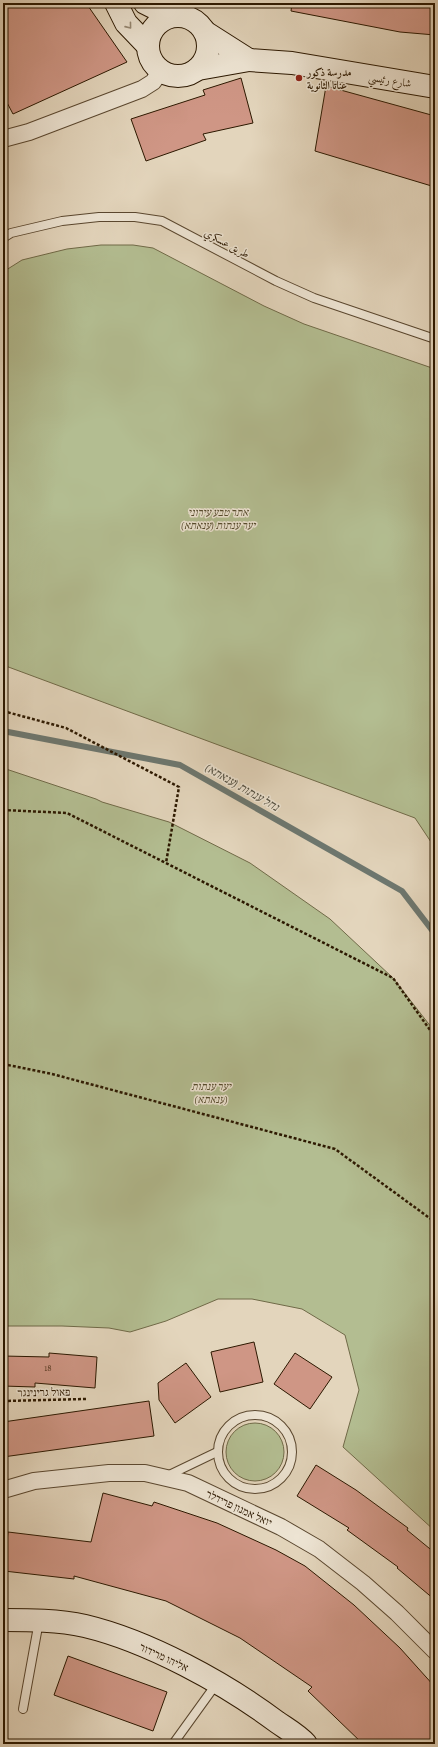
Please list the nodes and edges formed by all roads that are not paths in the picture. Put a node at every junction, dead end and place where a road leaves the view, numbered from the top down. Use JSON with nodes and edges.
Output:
{"nodes":[{"id":1,"x":116,"y":3,"type":"edge"},
{"id":2,"x":145,"y":3,"type":"edge"},
{"id":3,"x":171,"y":16,"type":"junction"},
{"id":4,"x":205,"y":32,"type":"junction"},
{"id":5,"x":148,"y":45,"type":"junction"},
{"id":6,"x":249,"y":60,"type":"junction"},
{"id":7,"x":198,"y":69,"type":"junction"},
{"id":8,"x":161,"y":71,"type":"junction"},
{"id":9,"x":435,"y":87,"type":"edge"},
{"id":10,"x":3,"y":139,"type":"edge"},
{"id":11,"x":3,"y":238,"type":"edge"},
{"id":12,"x":435,"y":339,"type":"edge"},
{"id":13,"x":217,"y":1452,"type":"junction"},
{"id":14,"x":165,"y":1478,"type":"junction"},
{"id":15,"x":3,"y":1490,"type":"edge"},
{"id":16,"x":3,"y":1620,"type":"edge"},
{"id":17,"x":39,"y":1620,"type":"junction"},
{"id":18,"x":435,"y":1651,"type":"edge"},
{"id":19,"x":217,"y":1683,"type":"junction"},
{"id":20,"x":23,"y":1709,"type":"dead end"},
{"id":21,"x":173,"y":1744,"type":"edge"},
{"id":22,"x":306,"y":1744,"type":"edge"}],
"edges":[{"from":1,"to":5,"type":"street","one_way":true},
{"from":2,"to":3,"type":"street"},
{"from":3,"to":4,"type":"street"},
{"from":3,"to":5,"type":"street"},
{"from":4,"to":6,"type":"street"},
{"from":4,"to":7,"type":"street"},
{"from":5,"to":8,"type":"street"},
{"from":6,"to":7,"type":"street"},
{"from":6,"to":9,"type":"street","name":"شارع رئيسي"},
{"from":7,"to":8,"type":"street"},
{"from":8,"to":10,"type":"street"},
{"from":11,"to":12,"type":"lane","name":"طريق عسكري"},
{"from":13,"to":13,"type":"lane"},
{"from":13,"to":14,"type":"lane"},
{"from":14,"to":15,"type":"street","name":"יואל אמנון פרידלר"},
{"from":14,"to":18,"type":"street","name":"יואל אמנון פרידלר"},
{"from":16,"to":17,"type":"street","name":"אליהו מרידור"},
{"from":17,"to":19,"type":"street","name":"אליהו מרידור"},
{"from":17,"to":20,"type":"lane"},
{"from":19,"to":21,"type":"lane"},
{"from":19,"to":22,"type":"street","name":"אליהו מרידור"}]}
